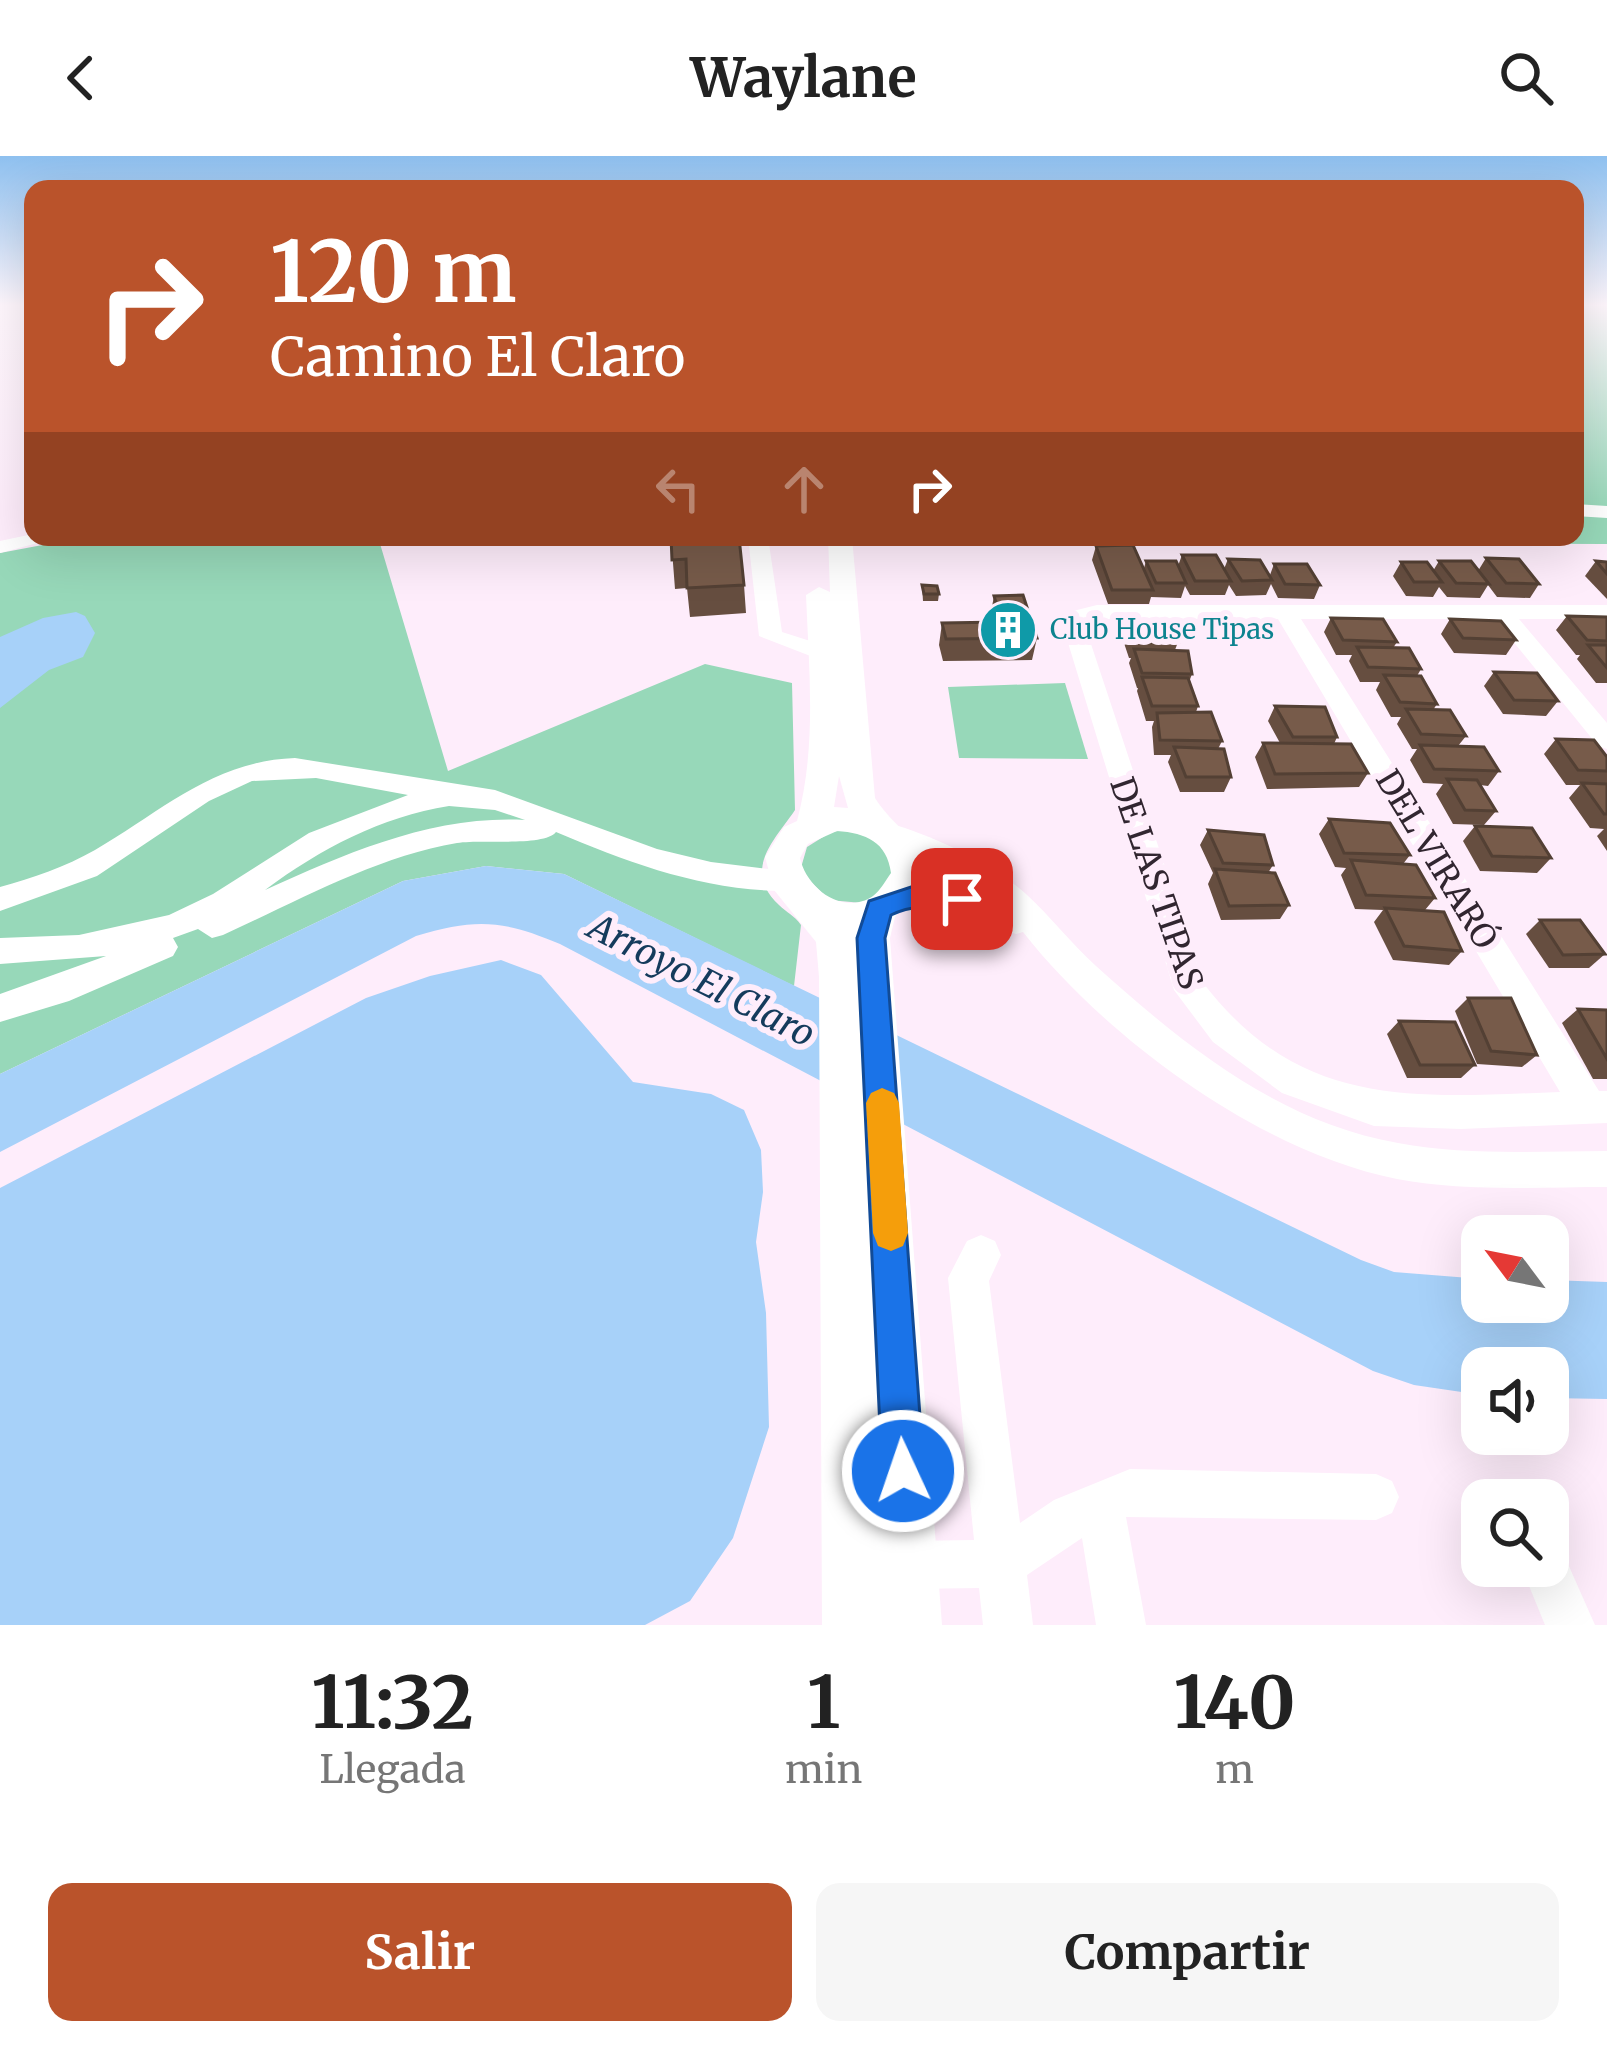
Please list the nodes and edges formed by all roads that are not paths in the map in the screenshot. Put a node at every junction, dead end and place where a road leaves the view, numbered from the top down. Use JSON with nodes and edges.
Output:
{"nodes":[{"id":1,"x":759,"y":546,"type":"edge"},
{"id":2,"x":817,"y":546,"type":"edge"},
{"id":3,"x":841,"y":546,"type":"edge"},
{"id":4,"x":1285,"y":610,"type":"junction"},
{"id":5,"x":1501,"y":612,"type":"junction"},
{"id":6,"x":1607,"y":612,"type":"edge"},
{"id":7,"x":821,"y":652,"type":"junction"},
{"id":8,"x":1607,"y":740,"type":"edge"},
{"id":9,"x":457,"y":795,"type":"junction"},
{"id":10,"x":813,"y":824,"type":"junction"},
{"id":11,"x":882,"y":829,"type":"junction"},
{"id":12,"x":599,"y":839,"type":"junction"},
{"id":13,"x":797,"y":894,"type":"junction"},
{"id":14,"x":0,"y":899,"type":"edge"},
{"id":15,"x":885,"y":906,"type":"junction"},
{"id":16,"x":1047,"y":940,"type":"junction"},
{"id":17,"x":0,"y":951,"type":"edge"},
{"id":18,"x":855,"y":983,"type":"junction"},
{"id":19,"x":0,"y":1008,"type":"edge"},
{"id":20,"x":1598,"y":1107,"type":"edge"},
{"id":21,"x":864,"y":1130,"type":"junction"},
{"id":22,"x":1607,"y":1169,"type":"edge"},
{"id":23,"x":981,"y":1255,"type":"dead end"},
{"id":24,"x":1376,"y":1496,"type":"dead end"},
{"id":25,"x":1100,"y":1504,"type":"junction"},
{"id":26,"x":1000,"y":1564,"type":"junction"},
{"id":27,"x":908,"y":1565,"type":"junction"},
{"id":28,"x":852,"y":1625,"type":"edge"},
{"id":29,"x":912,"y":1625,"type":"edge"},
{"id":30,"x":1008,"y":1625,"type":"edge"},
{"id":31,"x":1121,"y":1625,"type":"edge"}],
"edges":[{"from":1,"to":7,"type":"street"},
{"from":2,"to":7,"type":"main road"},
{"from":3,"to":11,"type":"main road"},
{"from":4,"to":5,"type":"street"},
{"from":4,"to":20,"type":"street","name":"DEL VIRARÓ"},
{"from":4,"to":20,"type":"street","name":"DE LAS TIPAS"},
{"from":5,"to":6,"type":"street"},
{"from":5,"to":8,"type":"street"},
{"from":7,"to":10,"type":"main road"},
{"from":9,"to":12,"type":"street"},
{"from":9,"to":14,"type":"street"},
{"from":9,"to":17,"type":"street"},
{"from":10,"to":11,"type":"main road"},
{"from":10,"to":13,"type":"main road"},
{"from":11,"to":15,"type":"main road"},
{"from":11,"to":16,"type":"street"},
{"from":12,"to":13,"type":"street"},
{"from":12,"to":19,"type":"street"},
{"from":13,"to":15,"type":"main road"},
{"from":13,"to":18,"type":"main road"},
{"from":15,"to":16,"type":"street"},
{"from":15,"to":18,"type":"main road"},
{"from":16,"to":22,"type":"street"},
{"from":18,"to":21,"type":"main road"},
{"from":21,"to":27,"type":"main road"},
{"from":21,"to":28,"type":"main road"},
{"from":23,"to":26,"type":"street"},
{"from":24,"to":25,"type":"street"},
{"from":25,"to":26,"type":"street"},
{"from":25,"to":31,"type":"street"},
{"from":26,"to":27,"type":"street"},
{"from":26,"to":30,"type":"street"},
{"from":27,"to":29,"type":"main road"}]}
